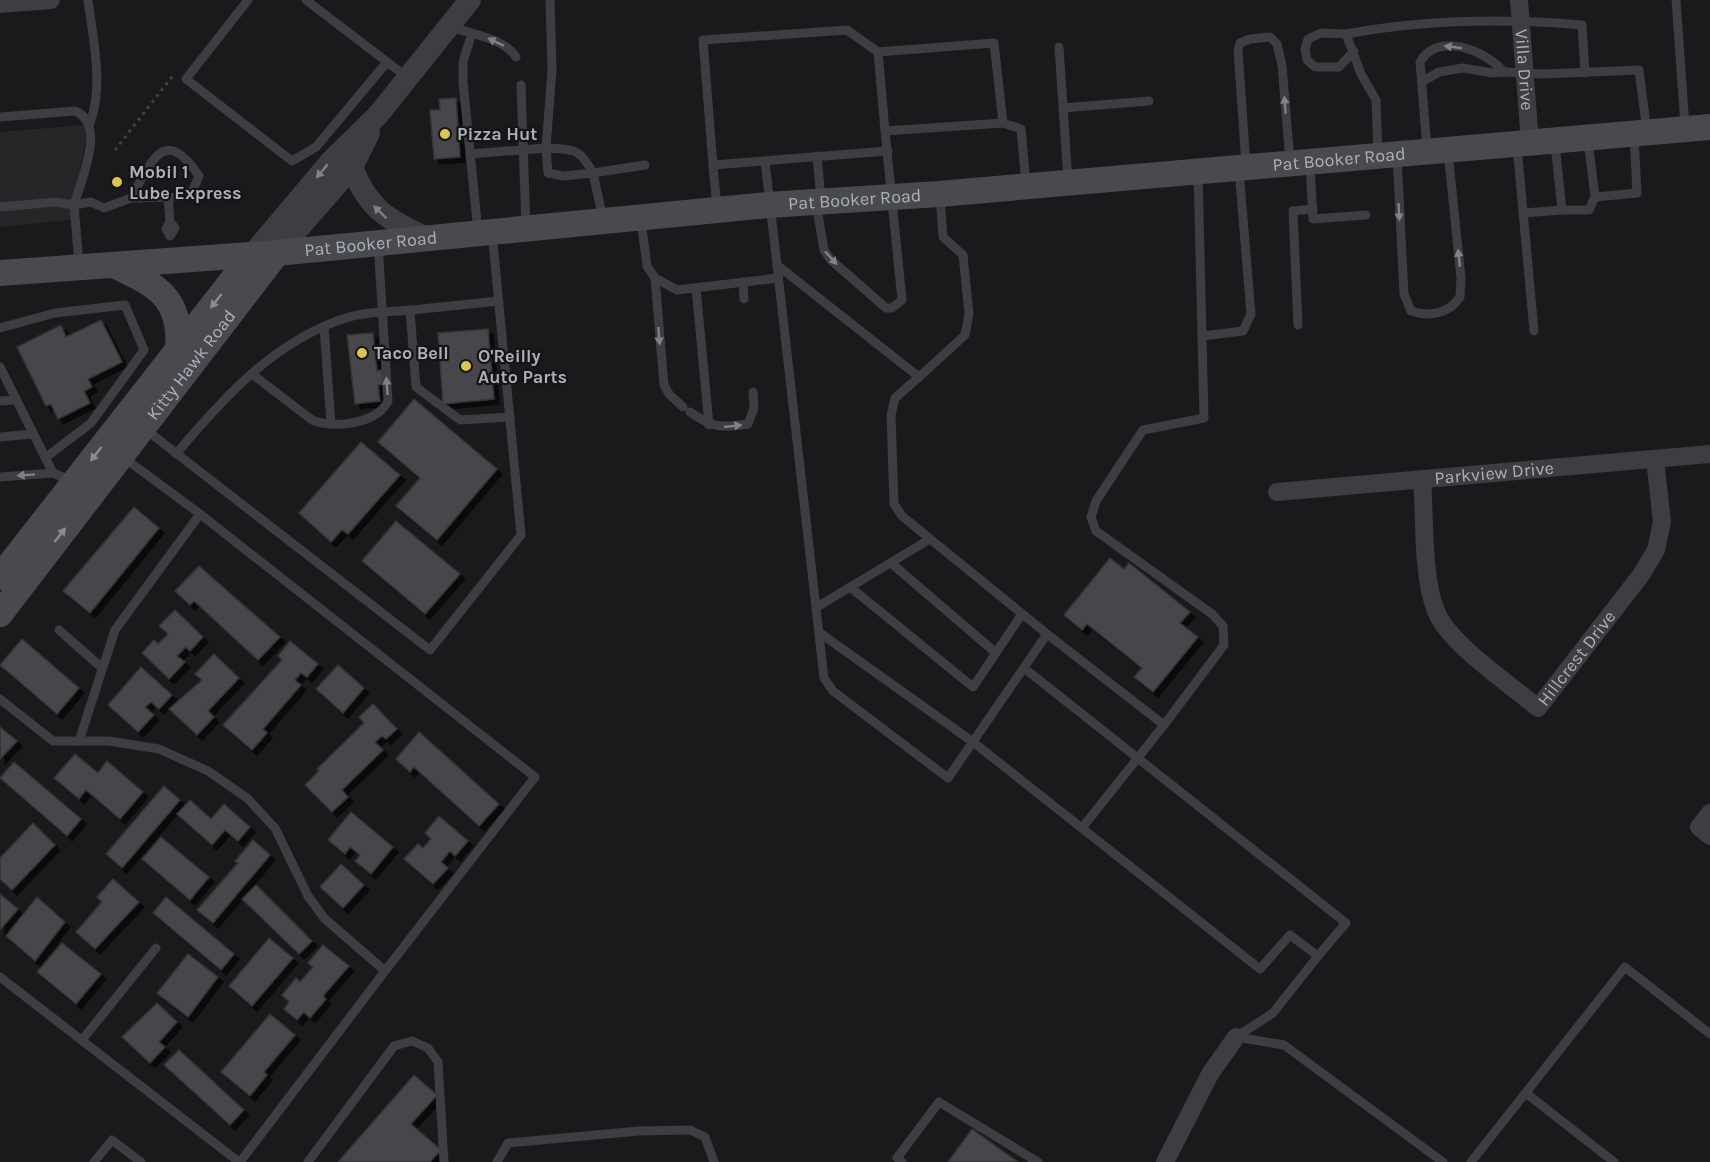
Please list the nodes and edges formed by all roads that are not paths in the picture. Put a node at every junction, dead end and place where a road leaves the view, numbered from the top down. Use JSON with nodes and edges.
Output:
{"nodes":[{"id":1,"x":51,"y":0,"type":"edge"},
{"id":2,"x":88,"y":0,"type":"edge"},
{"id":3,"x":248,"y":0,"type":"edge"},
{"id":4,"x":306,"y":0,"type":"edge"},
{"id":5,"x":470,"y":0,"type":"edge"},
{"id":6,"x":550,"y":0,"type":"edge"},
{"id":7,"x":1519,"y":0,"type":"edge"},
{"id":8,"x":1676,"y":0,"type":"edge"},
{"id":9,"x":0,"y":4,"type":"edge"},
{"id":10,"x":1520,"y":19,"type":"junction"},
{"id":11,"x":450,"y":26,"type":"junction"},
{"id":12,"x":1346,"y":34,"type":"junction"},
{"id":13,"x":471,"y":36,"type":"junction"},
{"id":14,"x":1059,"y":47,"type":"dead end"},
{"id":15,"x":1354,"y":51,"type":"junction"},
{"id":16,"x":878,"y":52,"type":"junction"},
{"id":17,"x":516,"y":57,"type":"dead end"},
{"id":18,"x":387,"y":62,"type":"junction"},
{"id":19,"x":1504,"y":72,"type":"junction"},
{"id":20,"x":1525,"y":73,"type":"junction"},
{"id":21,"x":1586,"y":73,"type":"junction"},
{"id":22,"x":408,"y":78,"type":"junction"},
{"id":23,"x":1423,"y":81,"type":"junction"},
{"id":24,"x":521,"y":85,"type":"dead end"},
{"id":25,"x":1149,"y":101,"type":"dead end"},
{"id":26,"x":1063,"y":108,"type":"junction"},
{"id":27,"x":378,"y":115,"type":"junction"},
{"id":28,"x":0,"y":117,"type":"edge"},
{"id":29,"x":90,"y":123,"type":"junction"},
{"id":30,"x":1003,"y":123,"type":"junction"},
{"id":31,"x":1698,"y":128,"type":"edge"},
{"id":32,"x":885,"y":131,"type":"junction"},
{"id":33,"x":1641,"y":133,"type":"junction"},
{"id":34,"x":1587,"y":137,"type":"junction"},
{"id":35,"x":1534,"y":142,"type":"junction"},
{"id":36,"x":524,"y":148,"type":"junction"},
{"id":37,"x":546,"y":148,"type":"junction"},
{"id":38,"x":1438,"y":150,"type":"junction"},
{"id":39,"x":888,"y":151,"type":"junction"},
{"id":40,"x":470,"y":154,"type":"junction"},
{"id":41,"x":1387,"y":155,"type":"junction"},
{"id":42,"x":817,"y":156,"type":"junction"},
{"id":43,"x":765,"y":161,"type":"junction"},
{"id":44,"x":1300,"y":162,"type":"junction"},
{"id":45,"x":645,"y":165,"type":"dead end"},
{"id":46,"x":713,"y":165,"type":"junction"},
{"id":47,"x":352,"y":167,"type":"junction"},
{"id":48,"x":1243,"y":167,"type":"junction"},
{"id":49,"x":1198,"y":171,"type":"junction"},
{"id":50,"x":593,"y":173,"type":"junction"},
{"id":51,"x":1068,"y":183,"type":"junction"},
{"id":52,"x":1027,"y":187,"type":"junction"},
{"id":53,"x":939,"y":194,"type":"junction"},
{"id":54,"x":168,"y":197,"type":"junction"},
{"id":55,"x":893,"y":197,"type":"junction"},
{"id":56,"x":1595,"y":197,"type":"junction"},
{"id":57,"x":131,"y":198,"type":"junction"},
{"id":58,"x":818,"y":203,"type":"junction"},
{"id":59,"x":74,"y":205,"type":"junction"},
{"id":60,"x":768,"y":205,"type":"junction"},
{"id":61,"x":0,"y":207,"type":"edge"},
{"id":62,"x":1312,"y":209,"type":"junction"},
{"id":63,"x":717,"y":210,"type":"junction"},
{"id":64,"x":1562,"y":210,"type":"junction"},
{"id":65,"x":1523,"y":213,"type":"junction"},
{"id":66,"x":1366,"y":214,"type":"dead end"},
{"id":67,"x":641,"y":218,"type":"junction"},
{"id":68,"x":603,"y":221,"type":"junction"},
{"id":69,"x":526,"y":229,"type":"junction"},
{"id":70,"x":485,"y":233,"type":"junction"},
{"id":71,"x":427,"y":238,"type":"junction"},
{"id":72,"x":378,"y":243,"type":"junction"},
{"id":73,"x":171,"y":248,"type":"junction"},
{"id":74,"x":277,"y":253,"type":"junction"},
{"id":75,"x":252,"y":255,"type":"junction"},
{"id":76,"x":114,"y":265,"type":"junction"},
{"id":77,"x":777,"y":265,"type":"junction"},
{"id":78,"x":79,"y":267,"type":"junction"},
{"id":79,"x":0,"y":273,"type":"edge"},
{"id":80,"x":655,"y":278,"type":"junction"},
{"id":81,"x":778,"y":278,"type":"junction"},
{"id":82,"x":743,"y":282,"type":"junction"},
{"id":83,"x":696,"y":288,"type":"junction"},
{"id":84,"x":744,"y":299,"type":"dead end"},
{"id":85,"x":499,"y":301,"type":"junction"},
{"id":86,"x":410,"y":310,"type":"junction"},
{"id":87,"x":381,"y":311,"type":"junction"},
{"id":88,"x":1298,"y":325,"type":"dead end"},
{"id":89,"x":324,"y":326,"type":"junction"},
{"id":90,"x":0,"y":328,"type":"edge"},
{"id":91,"x":1534,"y":331,"type":"dead end"},
{"id":92,"x":1203,"y":336,"type":"junction"},
{"id":93,"x":178,"y":349,"type":"junction"},
{"id":94,"x":0,"y":367,"type":"edge"},
{"id":95,"x":252,"y":374,"type":"junction"},
{"id":96,"x":919,"y":377,"type":"junction"},
{"id":97,"x":753,"y":392,"type":"dead end"},
{"id":98,"x":16,"y":400,"type":"junction"},
{"id":99,"x":0,"y":401,"type":"edge"},
{"id":100,"x":510,"y":417,"type":"junction"},
{"id":101,"x":331,"y":424,"type":"junction"},
{"id":102,"x":709,"y":425,"type":"junction"},
{"id":103,"x":143,"y":428,"type":"junction"},
{"id":104,"x":33,"y":434,"type":"junction"},
{"id":105,"x":0,"y":437,"type":"edge"},
{"id":106,"x":176,"y":453,"type":"junction"},
{"id":107,"x":1710,"y":454,"type":"edge"},
{"id":108,"x":122,"y":456,"type":"junction"},
{"id":109,"x":45,"y":458,"type":"junction"},
{"id":110,"x":1655,"y":459,"type":"junction"},
{"id":111,"x":0,"y":477,"type":"edge"},
{"id":112,"x":1422,"y":480,"type":"junction"},
{"id":113,"x":73,"y":483,"type":"junction"},
{"id":114,"x":1277,"y":492,"type":"dead end"},
{"id":115,"x":200,"y":514,"type":"junction"},
{"id":116,"x":930,"y":539,"type":"junction"},
{"id":117,"x":891,"y":563,"type":"junction"},
{"id":118,"x":0,"y":577,"type":"edge"},
{"id":119,"x":850,"y":587,"type":"junction"},
{"id":120,"x":817,"y":607,"type":"junction"},
{"id":121,"x":0,"y":614,"type":"edge"},
{"id":122,"x":1022,"y":614,"type":"junction"},
{"id":123,"x":59,"y":630,"type":"dead end"},
{"id":124,"x":820,"y":633,"type":"junction"},
{"id":125,"x":1047,"y":634,"type":"junction"},
{"id":126,"x":996,"y":652,"type":"junction"},
{"id":127,"x":101,"y":667,"type":"junction"},
{"id":128,"x":1024,"y":668,"type":"junction"},
{"id":129,"x":0,"y":699,"type":"edge"},
{"id":130,"x":1164,"y":725,"type":"junction"},
{"id":131,"x":79,"y":741,"type":"junction"},
{"id":132,"x":973,"y":742,"type":"junction"},
{"id":133,"x":1138,"y":758,"type":"junction"},
{"id":134,"x":1710,"y":813,"type":"edge"},
{"id":135,"x":1082,"y":828,"type":"junction"},
{"id":136,"x":1710,"y":836,"type":"edge"},
{"id":137,"x":156,"y":948,"type":"dead end"},
{"id":138,"x":1317,"y":957,"type":"junction"},
{"id":139,"x":385,"y":971,"type":"junction"},
{"id":140,"x":0,"y":977,"type":"edge"},
{"id":141,"x":1710,"y":1034,"type":"edge"},
{"id":142,"x":1236,"y":1037,"type":"junction"},
{"id":143,"x":82,"y":1040,"type":"junction"},
{"id":144,"x":1526,"y":1093,"type":"junction"},
{"id":145,"x":94,"y":1162,"type":"edge"},
{"id":146,"x":141,"y":1162,"type":"edge"},
{"id":147,"x":239,"y":1162,"type":"edge"},
{"id":148,"x":308,"y":1162,"type":"edge"},
{"id":149,"x":444,"y":1162,"type":"edge"},
{"id":150,"x":497,"y":1162,"type":"edge"},
{"id":151,"x":714,"y":1162,"type":"edge"},
{"id":152,"x":902,"y":1162,"type":"edge"},
{"id":153,"x":1038,"y":1162,"type":"edge"},
{"id":154,"x":1165,"y":1162,"type":"edge"},
{"id":155,"x":1443,"y":1162,"type":"edge"},
{"id":156,"x":1471,"y":1162,"type":"edge"},
{"id":157,"x":1614,"y":1162,"type":"edge"}],
"edges":[{"from":1,"to":9,"type":"street"},
{"from":2,"to":29,"type":"lane"},
{"from":3,"to":18,"type":"lane"},
{"from":4,"to":18,"type":"lane"},
{"from":5,"to":11,"type":"street","name":"Kitty Hawk Road"},
{"from":6,"to":37,"type":"lane"},
{"from":7,"to":10,"type":"street","name":"Villa Drive"},
{"from":8,"to":31,"type":"lane"},
{"from":10,"to":12,"type":"lane"},
{"from":10,"to":20,"type":"street","name":"Villa Drive"},
{"from":10,"to":21,"type":"lane"},
{"from":11,"to":13,"type":"lane"},
{"from":11,"to":22,"type":"street","name":"Kitty Hawk Road"},
{"from":12,"to":15,"type":"lane"},
{"from":12,"to":15,"type":"lane"},
{"from":17,"to":13,"type":"lane","one_way":true},
{"from":13,"to":40,"type":"lane"},
{"from":14,"to":26,"type":"lane"},
{"from":15,"to":41,"type":"lane"},
{"from":16,"to":30,"type":"lane"},
{"from":16,"to":32,"type":"lane"},
{"from":16,"to":46,"type":"lane"},
{"from":18,"to":22,"type":"lane"},
{"from":19,"to":20,"type":"lane"},
{"from":19,"to":23,"type":"lane"},
{"from":19,"to":23,"type":"lane","one_way":true},
{"from":20,"to":21,"type":"lane"},
{"from":20,"to":35,"type":"street","name":"Villa Drive"},
{"from":21,"to":33,"type":"lane"},
{"from":22,"to":27,"type":"street","name":"Kitty Hawk Road"},
{"from":23,"to":38,"type":"lane"},
{"from":24,"to":36,"type":"lane"},
{"from":25,"to":26,"type":"lane"},
{"from":26,"to":51,"type":"lane"},
{"from":27,"to":47,"type":"street","name":"Kitty Hawk Road"},
{"from":27,"to":75,"type":"street","name":"Kitty Hawk Road","one_way":true},
{"from":28,"to":29,"type":"lane"},
{"from":29,"to":59,"type":"lane"},
{"from":30,"to":32,"type":"lane"},
{"from":30,"to":52,"type":"lane"},
{"from":31,"to":33,"type":"main road","name":"Pat Booker Road"},
{"from":32,"to":39,"type":"lane"},
{"from":33,"to":34,"type":"main road","name":"Pat Booker Road"},
{"from":33,"to":56,"type":"lane"},
{"from":34,"to":35,"type":"main road","name":"Pat Booker Road"},
{"from":34,"to":56,"type":"lane"},
{"from":35,"to":38,"type":"main road","name":"Pat Booker Road"},
{"from":35,"to":64,"type":"lane"},
{"from":35,"to":65,"type":"lane"},
{"from":36,"to":37,"type":"lane"},
{"from":36,"to":40,"type":"lane"},
{"from":36,"to":69,"type":"lane"},
{"from":37,"to":50,"type":"lane"},
{"from":37,"to":50,"type":"lane"},
{"from":38,"to":41,"type":"main road","name":"Pat Booker Road"},
{"from":41,"to":38,"type":"lane","one_way":true},
{"from":39,"to":42,"type":"lane"},
{"from":39,"to":55,"type":"lane"},
{"from":40,"to":70,"type":"lane"},
{"from":41,"to":44,"type":"main road","name":"Pat Booker Road"},
{"from":42,"to":43,"type":"lane"},
{"from":42,"to":58,"type":"lane"},
{"from":43,"to":46,"type":"lane"},
{"from":43,"to":60,"type":"lane"},
{"from":44,"to":48,"type":"main road","name":"Pat Booker Road"},
{"from":44,"to":48,"type":"lane","one_way":true},
{"from":44,"to":62,"type":"lane"},
{"from":45,"to":50,"type":"lane"},
{"from":46,"to":63,"type":"lane"},
{"from":71,"to":47,"type":"street","one_way":true},
{"from":47,"to":74,"type":"street","name":"Kitty Hawk Road"},
{"from":48,"to":49,"type":"main road","name":"Pat Booker Road"},
{"from":48,"to":92,"type":"lane"},
{"from":49,"to":51,"type":"main road","name":"Pat Booker Road"},
{"from":49,"to":92,"type":"lane"},
{"from":50,"to":68,"type":"lane"},
{"from":51,"to":52,"type":"main road","name":"Pat Booker Road"},
{"from":52,"to":53,"type":"main road","name":"Pat Booker Road"},
{"from":53,"to":55,"type":"main road","name":"Pat Booker Road"},
{"from":53,"to":96,"type":"lane"},
{"from":54,"to":57,"type":"lane"},
{"from":54,"to":57,"type":"lane"},
{"from":54,"to":73,"type":"lane"},
{"from":55,"to":58,"type":"main road","name":"Pat Booker Road"},
{"from":58,"to":55,"type":"lane","one_way":true},
{"from":56,"to":64,"type":"lane"},
{"from":57,"to":59,"type":"lane"},
{"from":58,"to":60,"type":"main road","name":"Pat Booker Road"},
{"from":59,"to":61,"type":"lane"},
{"from":59,"to":78,"type":"lane"},
{"from":60,"to":63,"type":"main road","name":"Pat Booker Road"},
{"from":60,"to":77,"type":"lane"},
{"from":62,"to":66,"type":"lane"},
{"from":62,"to":88,"type":"lane"},
{"from":63,"to":67,"type":"main road","name":"Pat Booker Road"},
{"from":64,"to":65,"type":"lane"},
{"from":65,"to":91,"type":"lane"},
{"from":67,"to":68,"type":"main road","name":"Pat Booker Road"},
{"from":67,"to":80,"type":"lane"},
{"from":68,"to":69,"type":"main road","name":"Pat Booker Road"},
{"from":69,"to":70,"type":"main road","name":"Pat Booker Road"},
{"from":70,"to":71,"type":"main road","name":"Pat Booker Road"},
{"from":70,"to":85,"type":"lane"},
{"from":71,"to":72,"type":"main road","name":"Pat Booker Road"},
{"from":72,"to":74,"type":"main road","name":"Pat Booker Road"},
{"from":72,"to":87,"type":"lane"},
{"from":73,"to":75,"type":"main road","name":"Pat Booker Road"},
{"from":73,"to":76,"type":"main road","name":"Pat Booker Road"},
{"from":74,"to":75,"type":"main road","name":"Pat Booker Road"},
{"from":74,"to":103,"type":"main road","name":"Kitty Hawk Road"},
{"from":75,"to":93,"type":"main road","name":"Kitty Hawk Road","one_way":true},
{"from":76,"to":78,"type":"main road","name":"Pat Booker Road"},
{"from":76,"to":93,"type":"main road"},
{"from":77,"to":81,"type":"lane"},
{"from":77,"to":96,"type":"lane"},
{"from":78,"to":79,"type":"main road","name":"Pat Booker Road"},
{"from":80,"to":83,"type":"lane"},
{"from":80,"to":102,"type":"lane","one_way":true},
{"from":81,"to":82,"type":"lane"},
{"from":81,"to":120,"type":"lane"},
{"from":82,"to":83,"type":"lane"},
{"from":82,"to":84,"type":"lane"},
{"from":83,"to":102,"type":"lane"},
{"from":85,"to":86,"type":"lane"},
{"from":85,"to":100,"type":"lane"},
{"from":86,"to":87,"type":"lane"},
{"from":86,"to":100,"type":"lane"},
{"from":87,"to":89,"type":"lane"},
{"from":101,"to":87,"type":"lane","one_way":true},
{"from":89,"to":95,"type":"lane"},
{"from":89,"to":101,"type":"lane"},
{"from":90,"to":109,"type":"lane"},
{"from":92,"to":130,"type":"lane"},
{"from":93,"to":113,"type":"main road","name":"Kitty Hawk Road","one_way":true},
{"from":94,"to":98,"type":"lane"},
{"from":95,"to":101,"type":"lane"},
{"from":95,"to":106,"type":"lane"},
{"from":96,"to":116,"type":"lane"},
{"from":102,"to":97,"type":"lane","one_way":true},
{"from":98,"to":99,"type":"lane"},
{"from":98,"to":104,"type":"lane"},
{"from":100,"to":106,"type":"lane"},
{"from":103,"to":106,"type":"lane"},
{"from":103,"to":108,"type":"main road","name":"Kitty Hawk Road"},
{"from":104,"to":105,"type":"lane"},
{"from":104,"to":109,"type":"lane"},
{"from":107,"to":110,"type":"street","name":"Parkview Drive"},
{"from":108,"to":113,"type":"main road","name":"Kitty Hawk Road"},
{"from":108,"to":115,"type":"lane"},
{"from":109,"to":113,"type":"lane"},
{"from":110,"to":112,"type":"street","name":"Parkview Drive"},
{"from":110,"to":112,"type":"street","name":"Hillcrest Drive"},
{"from":113,"to":111,"type":"lane","one_way":true},
{"from":112,"to":114,"type":"street","name":"Parkview Drive"},
{"from":113,"to":118,"type":"main road","name":"Kitty Hawk Road"},
{"from":121,"to":113,"type":"main road","name":"Kitty Hawk Road","one_way":true},
{"from":115,"to":127,"type":"lane"},
{"from":115,"to":139,"type":"lane"},
{"from":116,"to":117,"type":"lane"},
{"from":116,"to":122,"type":"lane"},
{"from":117,"to":119,"type":"lane"},
{"from":117,"to":126,"type":"lane"},
{"from":119,"to":120,"type":"lane"},
{"from":119,"to":126,"type":"lane"},
{"from":120,"to":124,"type":"lane"},
{"from":122,"to":125,"type":"lane"},
{"from":122,"to":126,"type":"lane"},
{"from":123,"to":127,"type":"lane"},
{"from":124,"to":132,"type":"lane"},
{"from":124,"to":132,"type":"lane"},
{"from":125,"to":128,"type":"lane"},
{"from":125,"to":130,"type":"lane"},
{"from":127,"to":131,"type":"lane"},
{"from":128,"to":132,"type":"lane"},
{"from":128,"to":133,"type":"lane"},
{"from":129,"to":131,"type":"lane"},
{"from":130,"to":133,"type":"lane"},
{"from":131,"to":139,"type":"lane"},
{"from":132,"to":135,"type":"lane"},
{"from":133,"to":135,"type":"lane"},
{"from":133,"to":138,"type":"lane"},
{"from":134,"to":136,"type":"street"},
{"from":135,"to":138,"type":"lane"},
{"from":137,"to":143,"type":"lane"},
{"from":138,"to":142,"type":"lane"},
{"from":139,"to":147,"type":"lane"},
{"from":140,"to":143,"type":"lane"},
{"from":141,"to":144,"type":"lane"},
{"from":142,"to":154,"type":"street"},
{"from":142,"to":155,"type":"lane"},
{"from":143,"to":147,"type":"lane"},
{"from":144,"to":156,"type":"lane"},
{"from":144,"to":157,"type":"lane"},
{"from":145,"to":146,"type":"lane"},
{"from":148,"to":149,"type":"lane"},
{"from":150,"to":151,"type":"lane"},
{"from":152,"to":153,"type":"lane"}]}
